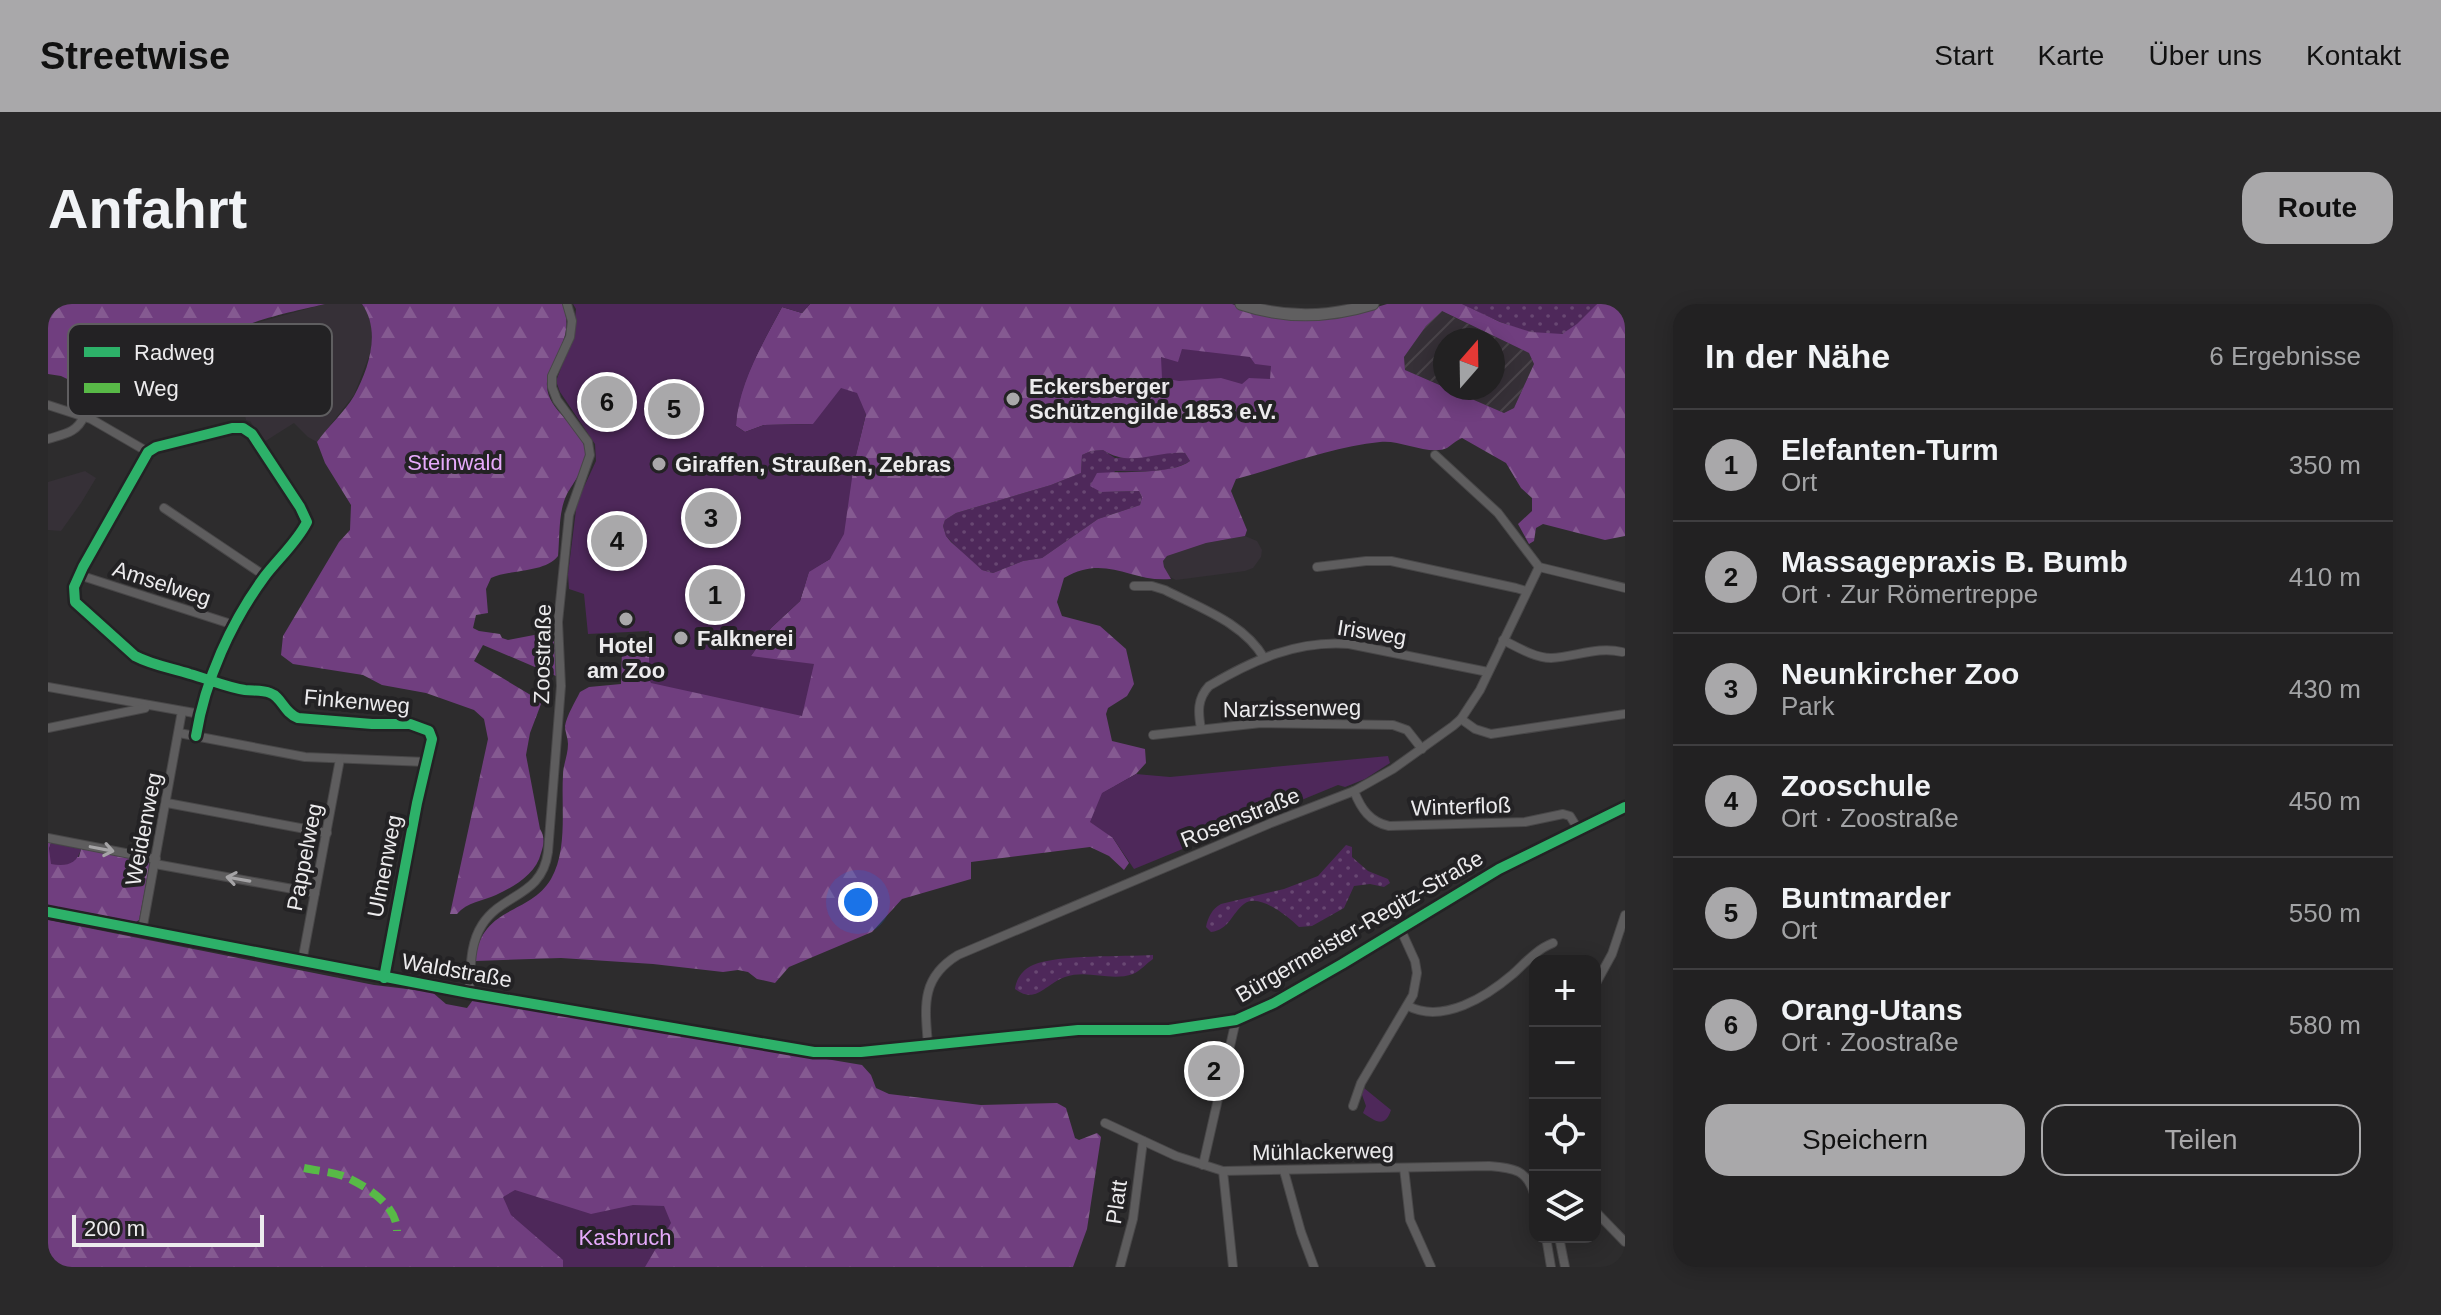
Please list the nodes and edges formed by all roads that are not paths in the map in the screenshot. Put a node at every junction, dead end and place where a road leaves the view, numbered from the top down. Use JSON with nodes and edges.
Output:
{"nodes":[{"id":1,"x":567,"y":304,"type":"edge"},
{"id":2,"x":1241,"y":304,"type":"edge"},
{"id":3,"x":1373,"y":304,"type":"edge"},
{"id":4,"x":48,"y":405,"type":"edge"},
{"id":5,"x":68,"y":411,"type":"edge"},
{"id":6,"x":84,"y":416,"type":"joint"},
{"id":7,"x":48,"y":439,"type":"edge"},
{"id":8,"x":148,"y":452,"type":"junction"},
{"id":9,"x":1435,"y":455,"type":"dead end"},
{"id":10,"x":164,"y":508,"type":"dead end"},
{"id":11,"x":1317,"y":567,"type":"dead end"},
{"id":12,"x":1539,"y":567,"type":"junction"},
{"id":13,"x":79,"y":575,"type":"junction"},
{"id":14,"x":265,"y":576,"type":"junction"},
{"id":15,"x":1134,"y":586,"type":"dead end"},
{"id":16,"x":1625,"y":588,"type":"edge"},
{"id":17,"x":1526,"y":591,"type":"junction"},
{"id":18,"x":234,"y":625,"type":"junction"},
{"id":19,"x":1503,"y":640,"type":"junction"},
{"id":20,"x":1622,"y":652,"type":"dead end"},
{"id":21,"x":1264,"y":658,"type":"junction"},
{"id":22,"x":1488,"y":672,"type":"junction"},
{"id":23,"x":211,"y":681,"type":"junction"},
{"id":24,"x":48,"y":687,"type":"edge"},
{"id":25,"x":153,"y":706,"type":"junction"},
{"id":26,"x":182,"y":711,"type":"junction"},
{"id":27,"x":200,"y":714,"type":"junction"},
{"id":28,"x":1625,"y":714,"type":"edge"},
{"id":29,"x":1461,"y":719,"type":"junction"},
{"id":30,"x":48,"y":728,"type":"edge"},
{"id":31,"x":1201,"y":729,"type":"junction"},
{"id":32,"x":179,"y":733,"type":"junction"},
{"id":33,"x":1153,"y":735,"type":"dead end"},
{"id":34,"x":196,"y":736,"type":"junction"},
{"id":35,"x":1422,"y":749,"type":"junction"},
{"id":36,"x":340,"y":759,"type":"junction"},
{"id":37,"x":426,"y":762,"type":"junction"},
{"id":38,"x":1354,"y":791,"type":"junction"},
{"id":39,"x":167,"y":803,"type":"junction"},
{"id":40,"x":1625,"y":807,"type":"edge"},
{"id":41,"x":1578,"y":829,"type":"junction"},
{"id":42,"x":327,"y":833,"type":"junction"},
{"id":43,"x":48,"y":838,"type":"edge"},
{"id":44,"x":156,"y":861,"type":"junction"},
{"id":45,"x":315,"y":893,"type":"junction"},
{"id":46,"x":48,"y":912,"type":"edge"},
{"id":47,"x":1625,"y":915,"type":"edge"},
{"id":48,"x":1400,"y":928,"type":"junction"},
{"id":49,"x":142,"y":931,"type":"junction"},
{"id":50,"x":1553,"y":943,"type":"dead end"},
{"id":51,"x":302,"y":962,"type":"junction"},
{"id":52,"x":1601,"y":974,"type":"edge"},
{"id":53,"x":384,"y":978,"type":"junction"},
{"id":54,"x":469,"y":993,"type":"junction"},
{"id":55,"x":1408,"y":1006,"type":"junction"},
{"id":56,"x":1236,"y":1020,"type":"junction"},
{"id":57,"x":928,"y":1045,"type":"junction"},
{"id":58,"x":861,"y":1052,"type":"joint"},
{"id":59,"x":1353,"y":1106,"type":"dead end"},
{"id":60,"x":1105,"y":1123,"type":"dead end"},
{"id":61,"x":1143,"y":1141,"type":"junction"},
{"id":62,"x":1203,"y":1165,"type":"junction"},
{"id":63,"x":1404,"y":1168,"type":"junction"},
{"id":64,"x":1223,"y":1171,"type":"junction"},
{"id":65,"x":1284,"y":1171,"type":"junction"},
{"id":66,"x":1529,"y":1178,"type":"edge"},
{"id":67,"x":1601,"y":1217,"type":"edge"},
{"id":68,"x":1625,"y":1242,"type":"edge"},
{"id":69,"x":1547,"y":1243,"type":"edge"},
{"id":70,"x":1560,"y":1243,"type":"edge"},
{"id":71,"x":1120,"y":1267,"type":"edge"},
{"id":72,"x":1233,"y":1267,"type":"edge"},
{"id":73,"x":1314,"y":1267,"type":"edge"},
{"id":74,"x":1431,"y":1267,"type":"edge"},
{"id":75,"x":1551,"y":1267,"type":"edge"},
{"id":76,"x":1565,"y":1267,"type":"edge"}],
"edges":[{"from":1,"to":54,"type":"street","name":"Zoostraße"},
{"from":2,"to":3,"type":"main road"},
{"from":4,"to":5,"type":"street"},
{"from":6,"to":7,"type":"street"},
{"from":6,"to":8,"type":"street"},
{"from":8,"to":13,"type":"street"},
{"from":8,"to":14,"type":"street"},
{"from":9,"to":12,"type":"street"},
{"from":10,"to":14,"type":"street"},
{"from":11,"to":17,"type":"street"},
{"from":12,"to":16,"type":"street"},
{"from":12,"to":17,"type":"street","name":"Rosenstraße"},
{"from":13,"to":18,"type":"street","name":"Amselweg"},
{"from":13,"to":23,"type":"street"},
{"from":14,"to":18,"type":"street"},
{"from":15,"to":21,"type":"street"},
{"from":17,"to":19,"type":"street","name":"Rosenstraße"},
{"from":18,"to":23,"type":"street"},
{"from":19,"to":20,"type":"street"},
{"from":19,"to":22,"type":"street","name":"Rosenstraße"},
{"from":21,"to":22,"type":"street","name":"Irisweg"},
{"from":21,"to":31,"type":"street","name":"Irisweg"},
{"from":22,"to":29,"type":"street","name":"Rosenstraße"},
{"from":23,"to":27,"type":"street"},
{"from":23,"to":37,"type":"street","name":"Finkenweg"},
{"from":24,"to":25,"type":"street"},
{"from":25,"to":26,"type":"street"},
{"from":25,"to":30,"type":"street"},
{"from":26,"to":27,"type":"street"},
{"from":26,"to":32,"type":"street","name":"Weidenweg"},
{"from":27,"to":34,"type":"street"},
{"from":28,"to":29,"type":"street"},
{"from":29,"to":35,"type":"street","name":"Rosenstraße"},
{"from":31,"to":33,"type":"street","name":"Narzissenweg"},
{"from":31,"to":35,"type":"street","name":"Narzissenweg"},
{"from":32,"to":34,"type":"street"},
{"from":32,"to":39,"type":"street","name":"Weidenweg"},
{"from":34,"to":36,"type":"street"},
{"from":35,"to":38,"type":"street","name":"Rosenstraße"},
{"from":36,"to":37,"type":"street"},
{"from":36,"to":42,"type":"street","name":"Pappelweg"},
{"from":37,"to":53,"type":"street","name":"Ulmenweg"},
{"from":38,"to":41,"type":"street","name":"Winterfloß"},
{"from":38,"to":57,"type":"street","name":"Rosenstraße"},
{"from":39,"to":42,"type":"street"},
{"from":39,"to":44,"type":"street","name":"Weidenweg"},
{"from":40,"to":41,"type":"street","name":"Bürgermeister-Regitz-Straße"},
{"from":41,"to":48,"type":"street","name":"Bürgermeister-Regitz-Straße"},
{"from":42,"to":45,"type":"street","name":"Pappelweg"},
{"from":43,"to":44,"type":"street","one_way":true},
{"from":45,"to":44,"type":"street","one_way":true},
{"from":44,"to":49,"type":"street","name":"Weidenweg"},
{"from":45,"to":51,"type":"street","name":"Pappelweg"},
{"from":46,"to":49,"type":"street","name":"Waldstraße"},
{"from":47,"to":52,"type":"street"},
{"from":48,"to":55,"type":"street"},
{"from":48,"to":56,"type":"street","name":"Bürgermeister-Regitz-Straße"},
{"from":49,"to":51,"type":"street","name":"Waldstraße"},
{"from":50,"to":55,"type":"street"},
{"from":51,"to":53,"type":"street","name":"Waldstraße"},
{"from":53,"to":54,"type":"street","name":"Waldstraße"},
{"from":54,"to":58,"type":"street","name":"Waldstraße"},
{"from":55,"to":59,"type":"street"},
{"from":56,"to":57,"type":"street","name":"Bürgermeister-Regitz-Straße"},
{"from":56,"to":62,"type":"street"},
{"from":57,"to":58,"type":"street","name":"Bürgermeister-Regitz-Straße"},
{"from":60,"to":61,"type":"street","name":"Mühlackerweg"},
{"from":61,"to":62,"type":"street","name":"Mühlackerweg"},
{"from":61,"to":71,"type":"street","name":"Platt"},
{"from":62,"to":64,"type":"street","name":"Mühlackerweg"},
{"from":63,"to":65,"type":"street","name":"Mühlackerweg"},
{"from":63,"to":66,"type":"street","name":"Mühlackerweg"},
{"from":63,"to":74,"type":"street"},
{"from":64,"to":65,"type":"street","name":"Mühlackerweg"},
{"from":64,"to":72,"type":"street"},
{"from":65,"to":73,"type":"street"},
{"from":67,"to":68,"type":"street"},
{"from":69,"to":75,"type":"street"},
{"from":70,"to":76,"type":"street"}]}
